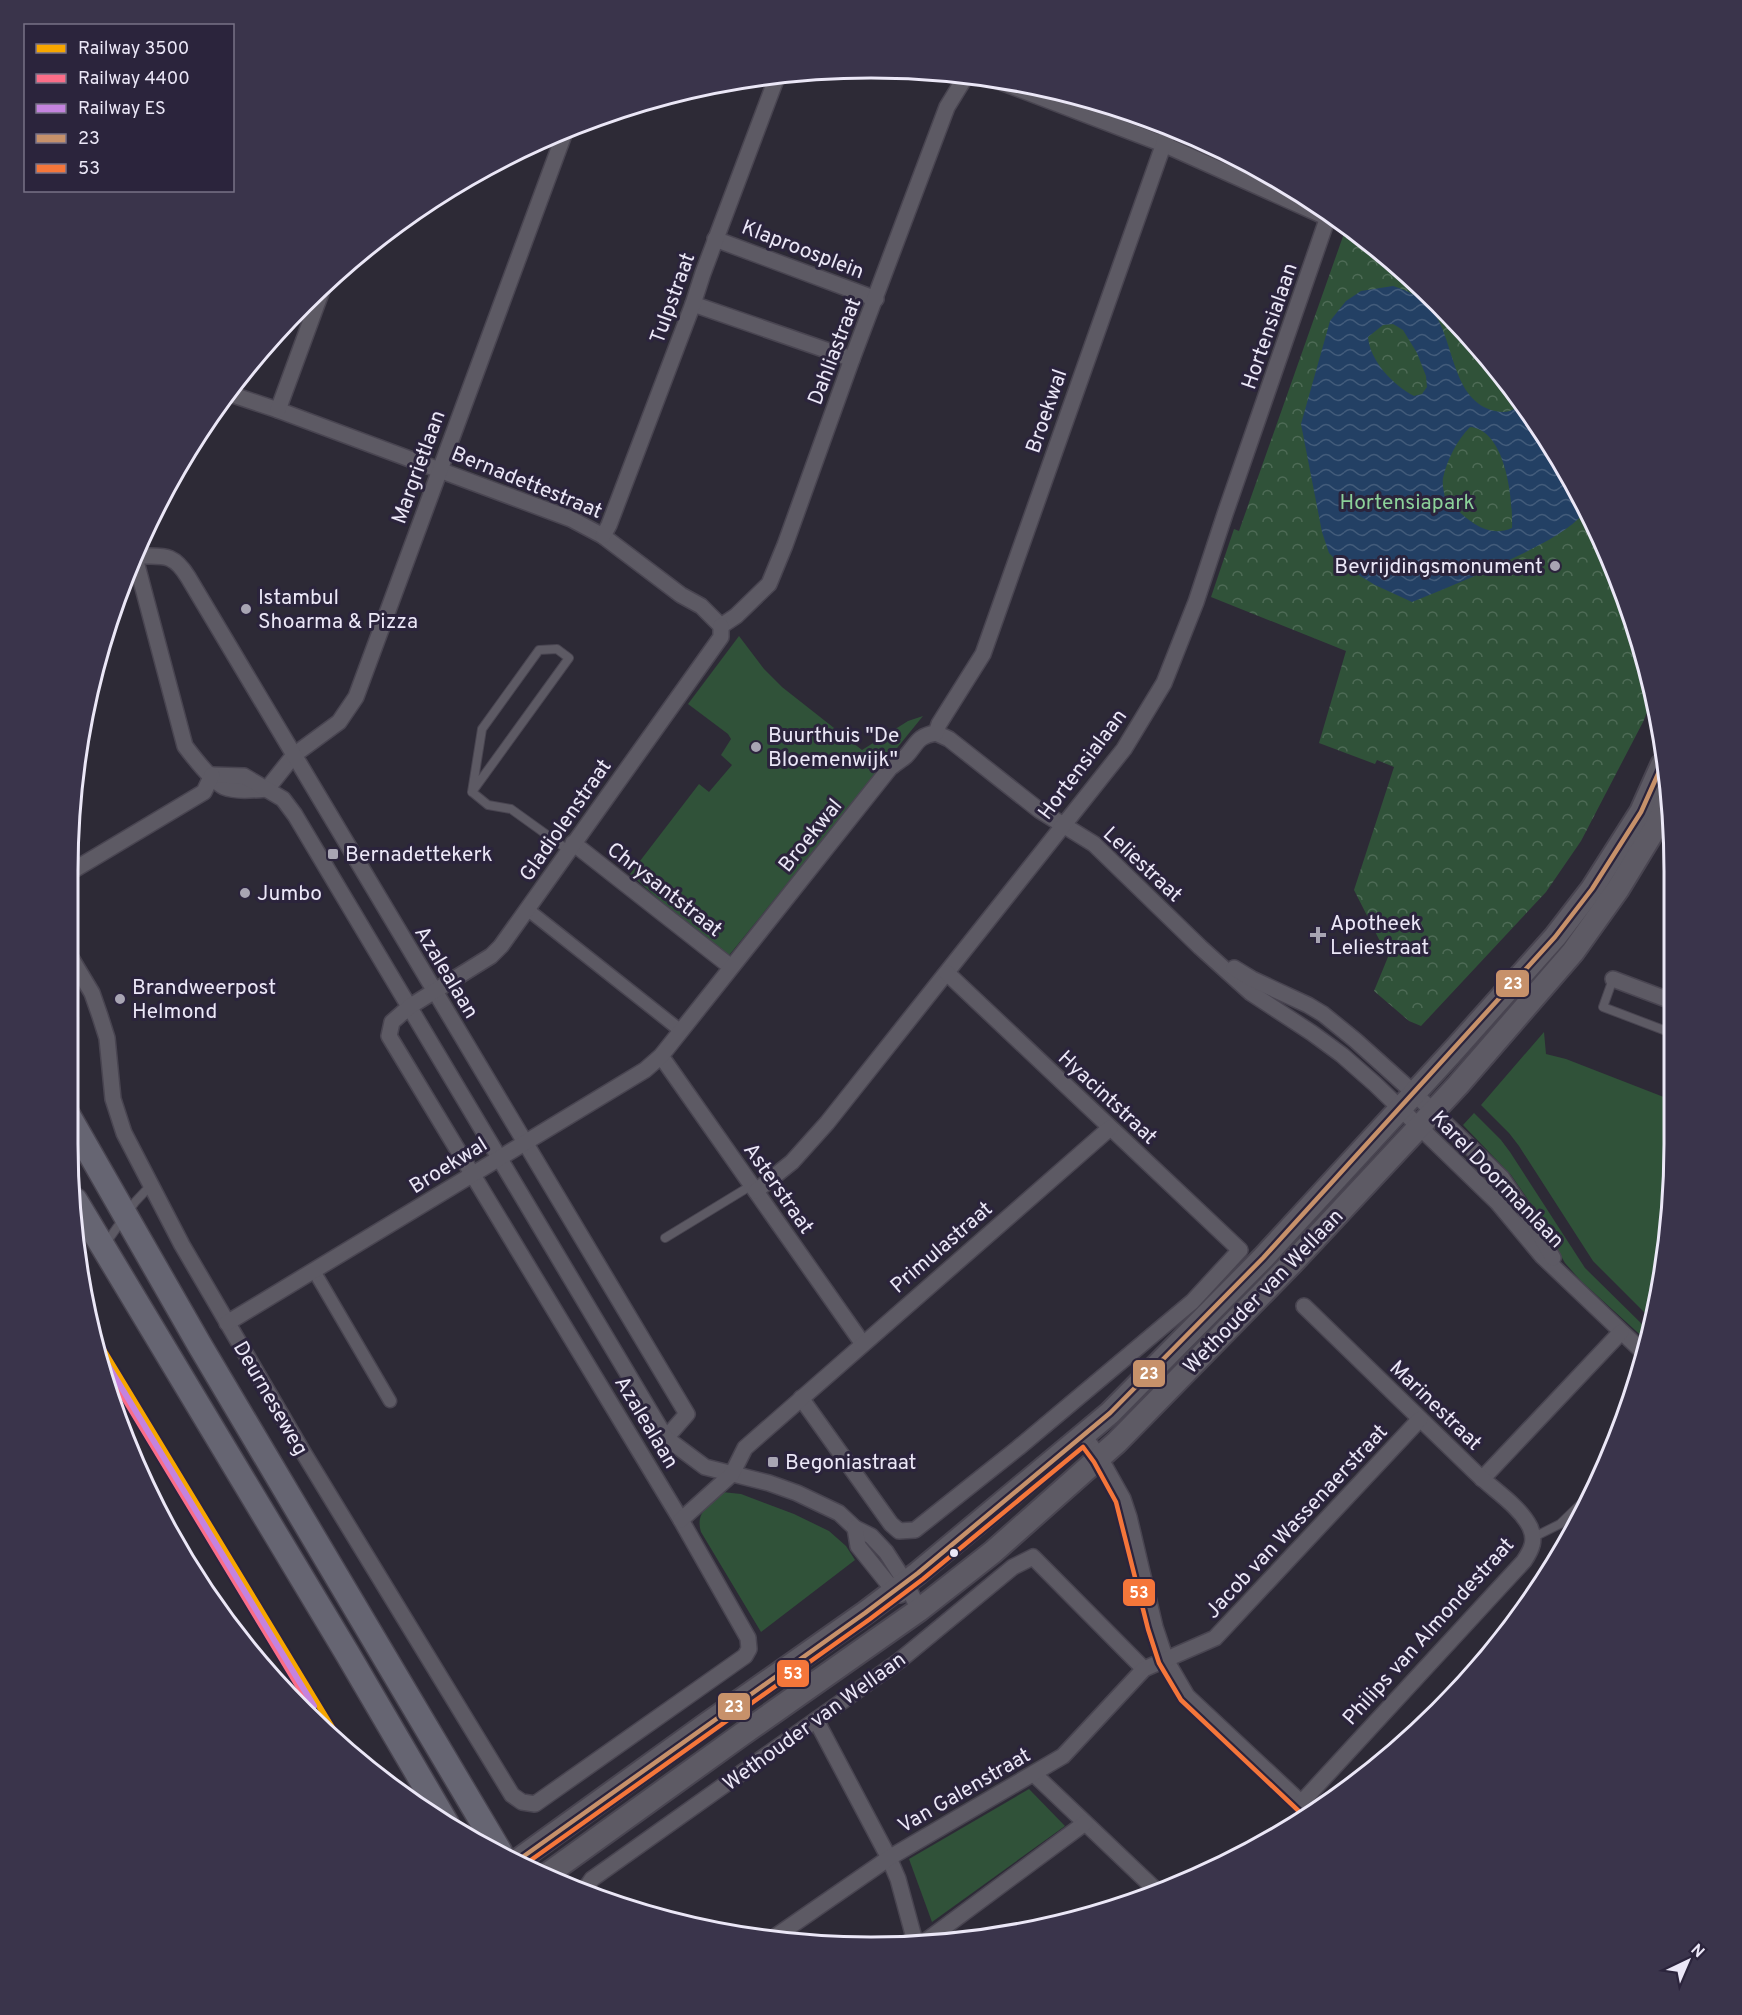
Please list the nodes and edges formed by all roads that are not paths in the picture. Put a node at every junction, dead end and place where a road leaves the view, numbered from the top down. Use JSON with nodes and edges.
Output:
{"nodes":[{"id":1,"x":774,"y":84,"type":"edge"},
{"id":2,"x":961,"y":84,"type":"edge"},
{"id":3,"x":1035,"y":95,"type":"edge"},
{"id":4,"x":1166,"y":135,"type":"edge"},
{"id":5,"x":562,"y":141,"type":"edge"},
{"id":6,"x":1163,"y":144,"type":"junction"},
{"id":7,"x":1295,"y":201,"type":"edge"},
{"id":8,"x":1327,"y":223,"type":"edge"},
{"id":9,"x":716,"y":239,"type":"junction"},
{"id":10,"x":876,"y":299,"type":"junction"},
{"id":11,"x":317,"y":303,"type":"edge"},
{"id":12,"x":693,"y":304,"type":"junction"},
{"id":13,"x":852,"y":359,"type":"junction"},
{"id":14,"x":236,"y":396,"type":"edge"},
{"id":15,"x":278,"y":410,"type":"junction"},
{"id":16,"x":440,"y":470,"type":"junction"},
{"id":17,"x":603,"y":536,"type":"junction"},
{"id":18,"x":144,"y":555,"type":"edge"},
{"id":19,"x":138,"y":567,"type":"edge"},
{"id":20,"x":721,"y":626,"type":"junction"},
{"id":21,"x":936,"y":733,"type":"junction"},
{"id":22,"x":294,"y":755,"type":"junction"},
{"id":23,"x":212,"y":775,"type":"junction"},
{"id":24,"x":1658,"y":775,"type":"edge"},
{"id":25,"x":267,"y":789,"type":"junction"},
{"id":26,"x":472,"y":792,"type":"junction"},
{"id":27,"x":1662,"y":815,"type":"edge"},
{"id":28,"x":1063,"y":824,"type":"junction"},
{"id":29,"x":571,"y":847,"type":"junction"},
{"id":30,"x":78,"y":867,"type":"edge"},
{"id":31,"x":527,"y":909,"type":"junction"},
{"id":32,"x":1200,"y":947,"type":"junction"},
{"id":33,"x":732,"y":967,"type":"junction"},
{"id":34,"x":78,"y":970,"type":"edge"},
{"id":35,"x":946,"y":973,"type":"junction"},
{"id":36,"x":1613,"y":979,"type":"joint"},
{"id":37,"x":434,"y":992,"type":"junction"},
{"id":38,"x":1664,"y":998,"type":"edge"},
{"id":39,"x":409,"y":1007,"type":"junction"},
{"id":40,"x":681,"y":1030,"type":"junction"},
{"id":41,"x":1664,"y":1030,"type":"edge"},
{"id":42,"x":661,"y":1056,"type":"junction"},
{"id":43,"x":1407,"y":1101,"type":"junction"},
{"id":44,"x":1426,"y":1119,"type":"junction"},
{"id":45,"x":1110,"y":1128,"type":"junction"},
{"id":46,"x":78,"y":1130,"type":"edge"},
{"id":47,"x":524,"y":1142,"type":"junction"},
{"id":48,"x":498,"y":1158,"type":"junction"},
{"id":49,"x":474,"y":1175,"type":"junction"},
{"id":50,"x":151,"y":1185,"type":"junction"},
{"id":51,"x":754,"y":1188,"type":"junction"},
{"id":52,"x":130,"y":1208,"type":"junction"},
{"id":53,"x":81,"y":1211,"type":"edge"},
{"id":54,"x":665,"y":1238,"type":"dead end"},
{"id":55,"x":103,"y":1247,"type":"junction"},
{"id":56,"x":1240,"y":1250,"type":"joint"},
{"id":57,"x":314,"y":1271,"type":"junction"},
{"id":58,"x":1566,"y":1279,"type":"junction"},
{"id":59,"x":1304,"y":1306,"type":"dead end"},
{"id":60,"x":227,"y":1323,"type":"junction"},
{"id":61,"x":1621,"y":1332,"type":"junction"},
{"id":62,"x":863,"y":1344,"type":"junction"},
{"id":63,"x":1637,"y":1347,"type":"edge"},
{"id":64,"x":801,"y":1398,"type":"junction"},
{"id":65,"x":390,"y":1401,"type":"dead end"},
{"id":66,"x":1420,"y":1419,"type":"junction"},
{"id":67,"x":1084,"y":1436,"type":"junction"},
{"id":68,"x":666,"y":1438,"type":"junction"},
{"id":69,"x":1100,"y":1458,"type":"junction"},
{"id":70,"x":732,"y":1474,"type":"junction"},
{"id":71,"x":1482,"y":1479,"type":"junction"},
{"id":72,"x":1573,"y":1511,"type":"edge"},
{"id":73,"x":681,"y":1520,"type":"junction"},
{"id":74,"x":1534,"y":1537,"type":"junction"},
{"id":75,"x":900,"y":1587,"type":"junction"},
{"id":76,"x":919,"y":1610,"type":"junction"},
{"id":77,"x":749,"y":1649,"type":"joint"},
{"id":78,"x":1166,"y":1660,"type":"junction"},
{"id":79,"x":1144,"y":1669,"type":"junction"},
{"id":80,"x":816,"y":1720,"type":"junction"},
{"id":81,"x":1034,"y":1774,"type":"junction"},
{"id":82,"x":1306,"y":1807,"type":"edge"},
{"id":83,"x":437,"y":1808,"type":"edge"},
{"id":84,"x":1085,"y":1823,"type":"junction"},
{"id":85,"x":494,"y":1841,"type":"edge"},
{"id":86,"x":524,"y":1857,"type":"edge"},
{"id":87,"x":889,"y":1858,"type":"junction"},
{"id":88,"x":553,"y":1870,"type":"edge"},
{"id":89,"x":589,"y":1885,"type":"edge"},
{"id":90,"x":1151,"y":1886,"type":"edge"},
{"id":91,"x":783,"y":1932,"type":"edge"},
{"id":92,"x":934,"y":1934,"type":"edge"},
{"id":93,"x":915,"y":1935,"type":"edge"}],
"edges":[{"from":1,"to":9,"type":"street","name":"Tulpstraat"},
{"from":2,"to":10,"type":"street","name":"Dahliastraat"},
{"from":3,"to":6,"type":"street"},
{"from":4,"to":6,"type":"street","name":"Broekwal"},
{"from":5,"to":16,"type":"street","name":"Margrietlaan"},
{"from":6,"to":7,"type":"street"},
{"from":6,"to":21,"type":"street","name":"Broekwal"},
{"from":8,"to":28,"type":"street","name":"Hortensialaan"},
{"from":9,"to":10,"type":"street","name":"Klaproosplein"},
{"from":9,"to":12,"type":"street","name":"Tulpstraat"},
{"from":10,"to":13,"type":"street","name":"Dahliastraat"},
{"from":11,"to":15,"type":"street"},
{"from":12,"to":13,"type":"street"},
{"from":12,"to":17,"type":"street","name":"Tulpstraat"},
{"from":13,"to":20,"type":"street","name":"Dahliastraat"},
{"from":14,"to":15,"type":"street","name":"Bernadettestraat"},
{"from":15,"to":16,"type":"street","name":"Bernadettestraat"},
{"from":16,"to":17,"type":"street","name":"Bernadettestraat"},
{"from":16,"to":22,"type":"street","name":"Margrietlaan"},
{"from":17,"to":20,"type":"street","name":"Bernadettestraat"},
{"from":18,"to":22,"type":"street","name":"Azalealaan"},
{"from":19,"to":23,"type":"street","name":"Azalealaan"},
{"from":20,"to":29,"type":"street","name":"Gladiolenstraat"},
{"from":21,"to":28,"type":"street","name":"Leliestraat"},
{"from":21,"to":33,"type":"street","name":"Broekwal"},
{"from":22,"to":25,"type":"street","name":"Margrietlaan"},
{"from":22,"to":37,"type":"street","name":"Azalealaan"},
{"from":23,"to":25,"type":"street"},
{"from":23,"to":30,"type":"street"},
{"from":24,"to":43,"type":"main road","name":"Wethouder van Wellaan"},
{"from":25,"to":39,"type":"street","name":"Azalealaan"},
{"from":26,"to":26,"type":"lane"},
{"from":26,"to":29,"type":"lane"},
{"from":27,"to":44,"type":"main road","name":"Wethouder van Wellaan"},
{"from":28,"to":32,"type":"street","name":"Leliestraat"},
{"from":28,"to":35,"type":"street","name":"Hortensialaan"},
{"from":29,"to":31,"type":"street","name":"Gladiolenstraat"},
{"from":29,"to":33,"type":"street","name":"Chrysantstraat"},
{"from":31,"to":37,"type":"street","name":"Gladiolenstraat"},
{"from":31,"to":40,"type":"street"},
{"from":32,"to":43,"type":"street","name":"Leliestraat"},
{"from":32,"to":43,"type":"street","name":"Leliestraat"},
{"from":33,"to":40,"type":"street","name":"Broekwal"},
{"from":34,"to":50,"type":"street","name":"Deurneseweg"},
{"from":35,"to":45,"type":"street","name":"Hyacintstraat"},
{"from":35,"to":51,"type":"street","name":"Hortensialaan"},
{"from":36,"to":38,"type":"street"},
{"from":36,"to":41,"type":"lane"},
{"from":37,"to":39,"type":"street","name":"Gladiolenstraat"},
{"from":37,"to":47,"type":"street","name":"Azalealaan"},
{"from":39,"to":48,"type":"street","name":"Azalealaan"},
{"from":39,"to":49,"type":"street","name":"Azalealaan"},
{"from":40,"to":42,"type":"street","name":"Broekwal"},
{"from":42,"to":47,"type":"street","name":"Broekwal"},
{"from":42,"to":51,"type":"street","name":"Asterstraat"},
{"from":43,"to":44,"type":"street","name":"Karel Doormanlaan"},
{"from":43,"to":44,"type":"street","name":"Leliestraat"},
{"from":43,"to":67,"type":"main road","name":"Wethouder van Wellaan"},
{"from":44,"to":58,"type":"street","name":"Karel Doormanlaan"},
{"from":44,"to":58,"type":"street","name":"Karel Doormanlaan"},
{"from":44,"to":69,"type":"main road","name":"Wethouder van Wellaan"},
{"from":45,"to":56,"type":"street","name":"Hyacintstraat"},
{"from":45,"to":62,"type":"street","name":"Primulastraat"},
{"from":46,"to":52,"type":"main road","name":"Deurneseweg"},
{"from":47,"to":48,"type":"street","name":"Broekwal"},
{"from":47,"to":68,"type":"street","name":"Azalealaan"},
{"from":48,"to":49,"type":"street","name":"Broekwal"},
{"from":48,"to":68,"type":"street","name":"Azalealaan"},
{"from":49,"to":57,"type":"street","name":"Broekwal"},
{"from":49,"to":73,"type":"street","name":"Azalealaan"},
{"from":50,"to":52,"type":"lane"},
{"from":50,"to":60,"type":"street","name":"Deurneseweg"},
{"from":51,"to":54,"type":"lane"},
{"from":51,"to":62,"type":"street","name":"Asterstraat"},
{"from":52,"to":55,"type":"lane"},
{"from":52,"to":85,"type":"main road","name":"Deurneseweg"},
{"from":53,"to":55,"type":"main road"},
{"from":55,"to":83,"type":"main road"},
{"from":56,"to":64,"type":"street","name":"Wethouder van Wellaan"},
{"from":57,"to":60,"type":"street","name":"Broekwal"},
{"from":57,"to":65,"type":"street"},
{"from":58,"to":61,"type":"street","name":"Karel Doormanlaan"},
{"from":59,"to":66,"type":"street","name":"Marinestraat"},
{"from":60,"to":77,"type":"street","name":"Deurneseweg"},
{"from":61,"to":63,"type":"street","name":"Karel Doormanlaan"},
{"from":61,"to":71,"type":"street"},
{"from":62,"to":64,"type":"street","name":"Primulastraat"},
{"from":64,"to":70,"type":"street","name":"Primulastraat"},
{"from":66,"to":71,"type":"street","name":"Marinestraat"},
{"from":66,"to":78,"type":"street","name":"Jacob van Wassenaerstraat"},
{"from":67,"to":69,"type":"street"},
{"from":67,"to":75,"type":"main road","name":"Wethouder van Wellaan"},
{"from":68,"to":70,"type":"street","name":"Azalealaan"},
{"from":69,"to":76,"type":"main road","name":"Wethouder van Wellaan"},
{"from":69,"to":78,"type":"street"},
{"from":70,"to":73,"type":"street"},
{"from":70,"to":75,"type":"street","name":"Azalealaan"},
{"from":71,"to":74,"type":"street","name":"Marinestraat"},
{"from":72,"to":74,"type":"lane","name":"Philips van Almondestraat"},
{"from":73,"to":77,"type":"street","name":"Azalealaan"},
{"from":74,"to":82,"type":"street","name":"Philips van Almondestraat"},
{"from":75,"to":76,"type":"street","name":"Azalealaan"},
{"from":75,"to":86,"type":"main road","name":"Wethouder van Wellaan"},
{"from":76,"to":88,"type":"main road","name":"Wethouder van Wellaan"},
{"from":78,"to":79,"type":"street","name":"Van Galenstraat"},
{"from":78,"to":82,"type":"street"},
{"from":79,"to":80,"type":"street","name":"Wethouder van Wellaan"},
{"from":79,"to":81,"type":"street","name":"Van Galenstraat"},
{"from":80,"to":87,"type":"street"},
{"from":80,"to":89,"type":"street","name":"Wethouder van Wellaan"},
{"from":81,"to":84,"type":"street"},
{"from":81,"to":87,"type":"street","name":"Van Galenstraat"},
{"from":84,"to":90,"type":"street"},
{"from":84,"to":92,"type":"street"},
{"from":87,"to":91,"type":"street","name":"Van Galenstraat"},
{"from":87,"to":93,"type":"street"}]}
